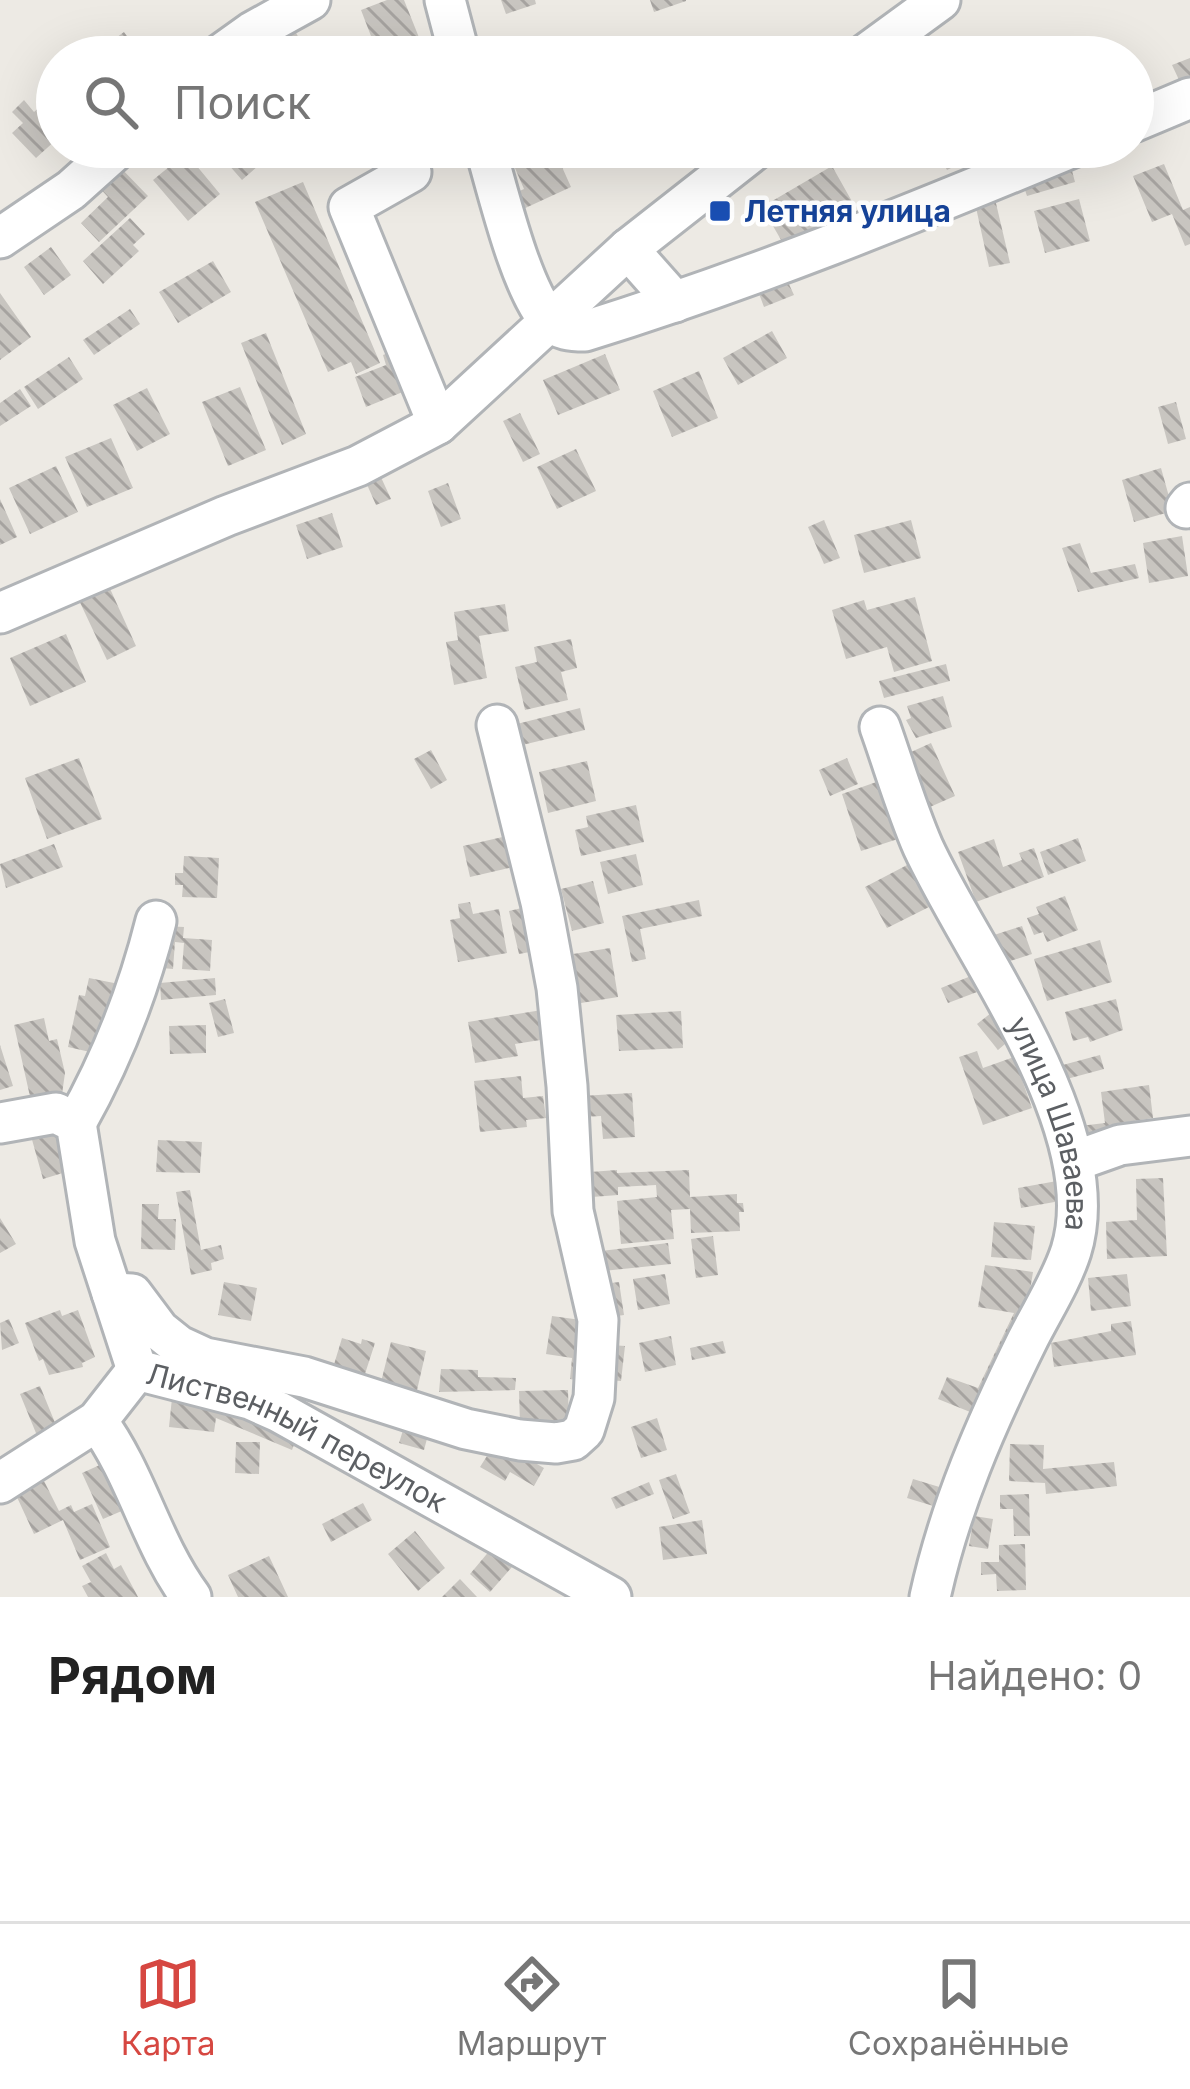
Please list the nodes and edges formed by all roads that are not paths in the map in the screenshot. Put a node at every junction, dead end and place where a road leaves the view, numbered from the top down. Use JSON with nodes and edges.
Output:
{"nodes":[{"id":1,"x":310,"y":0,"type":"edge"},
{"id":2,"x":445,"y":0,"type":"edge"},
{"id":3,"x":940,"y":0,"type":"edge"},
{"id":4,"x":246,"y":36,"type":"edge"},
{"id":5,"x":454,"y":36,"type":"edge"},
{"id":6,"x":891,"y":36,"type":"edge"},
{"id":7,"x":1190,"y":98,"type":"edge"},
{"id":8,"x":1154,"y":113,"type":"edge"},
{"id":9,"x":96,"y":168,"type":"edge"},
{"id":10,"x":492,"y":168,"type":"edge"},
{"id":11,"x":731,"y":168,"type":"edge"},
{"id":12,"x":1022,"y":168,"type":"edge"},
{"id":13,"x":411,"y":172,"type":"dead end"},
{"id":14,"x":0,"y":238,"type":"edge"},
{"id":15,"x":628,"y":249,"type":"junction"},
{"id":16,"x":675,"y":302,"type":"junction"},
{"id":17,"x":551,"y":323,"type":"junction"},
{"id":18,"x":438,"y":424,"type":"junction"},
{"id":19,"x":0,"y":613,"type":"edge"},
{"id":20,"x":497,"y":725,"type":"dead end"},
{"id":21,"x":880,"y":727,"type":"dead end"},
{"id":22,"x":156,"y":921,"type":"dead end"},
{"id":23,"x":0,"y":1123,"type":"edge"},
{"id":24,"x":76,"y":1123,"type":"junction"},
{"id":25,"x":1190,"y":1136,"type":"edge"},
{"id":26,"x":1075,"y":1161,"type":"junction"},
{"id":27,"x":112,"y":1293,"type":"junction"},
{"id":28,"x":136,"y":1370,"type":"junction"},
{"id":29,"x":97,"y":1421,"type":"junction"},
{"id":30,"x":0,"y":1483,"type":"edge"},
{"id":31,"x":191,"y":1597,"type":"edge"},
{"id":32,"x":611,"y":1597,"type":"edge"},
{"id":33,"x":930,"y":1597,"type":"edge"}],
"edges":[{"from":1,"to":4,"type":"street"},
{"from":2,"to":5,"type":"street"},
{"from":3,"to":6,"type":"street"},
{"from":7,"to":8,"type":"street"},
{"from":9,"to":14,"type":"street"},
{"from":10,"to":17,"type":"street"},
{"from":11,"to":15,"type":"street"},
{"from":12,"to":16,"type":"street"},
{"from":13,"to":18,"type":"street"},
{"from":15,"to":16,"type":"street"},
{"from":15,"to":17,"type":"street"},
{"from":16,"to":17,"type":"street"},
{"from":17,"to":18,"type":"street"},
{"from":18,"to":19,"type":"street"},
{"from":20,"to":27,"type":"street"},
{"from":21,"to":26,"type":"street","name":"улица Шаваева"},
{"from":22,"to":24,"type":"street"},
{"from":23,"to":24,"type":"street"},
{"from":24,"to":27,"type":"street"},
{"from":25,"to":26,"type":"street"},
{"from":26,"to":33,"type":"street","name":"улица Шаваева"},
{"from":27,"to":28,"type":"street"},
{"from":28,"to":29,"type":"street","name":"Лиственный переулок"},
{"from":28,"to":32,"type":"street","name":"Лиственный переулок"},
{"from":29,"to":30,"type":"street","name":"Лиственный переулок"},
{"from":29,"to":31,"type":"street"}]}
